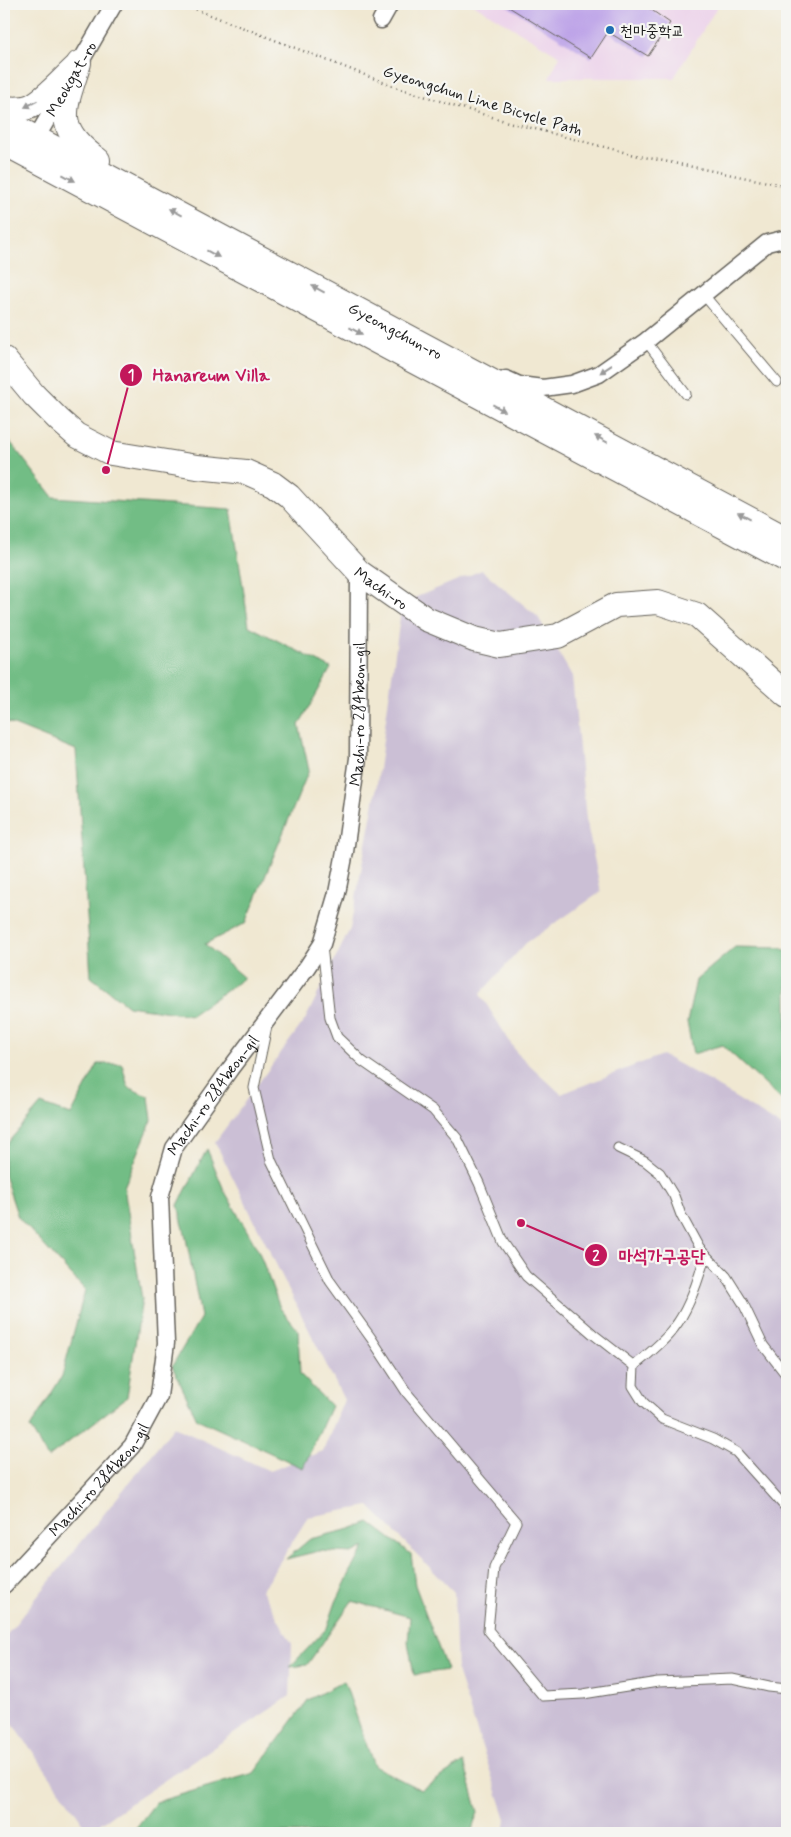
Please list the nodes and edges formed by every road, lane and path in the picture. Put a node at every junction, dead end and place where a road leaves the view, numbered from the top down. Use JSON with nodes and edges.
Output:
{"nodes":[{"id":1,"x":114,"y":4,"type":"edge"},
{"id":2,"x":182,"y":4,"type":"edge"},
{"id":3,"x":390,"y":4,"type":"edge"},
{"id":4,"x":381,"y":20,"type":"dead end"},
{"id":5,"x":79,"y":63,"type":"junction"},
{"id":6,"x":4,"y":108,"type":"edge"},
{"id":7,"x":4,"y":121,"type":"edge"},
{"id":8,"x":4,"y":143,"type":"edge"},
{"id":9,"x":31,"y":146,"type":"junction"},
{"id":10,"x":787,"y":186,"type":"edge"},
{"id":11,"x":143,"y":194,"type":"junction"},
{"id":12,"x":787,"y":238,"type":"edge"},
{"id":13,"x":704,"y":294,"type":"junction"},
{"id":14,"x":368,"y":315,"type":"junction"},
{"id":15,"x":646,"y":341,"type":"junction"},
{"id":16,"x":4,"y":359,"type":"edge"},
{"id":17,"x":777,"y":382,"type":"dead end"},
{"id":18,"x":686,"y":394,"type":"dead end"},
{"id":19,"x":787,"y":539,"type":"edge"},
{"id":20,"x":787,"y":560,"type":"edge"},
{"id":21,"x":360,"y":572,"type":"junction"},
{"id":22,"x":787,"y":695,"type":"edge"},
{"id":23,"x":322,"y":944,"type":"junction"},
{"id":24,"x":268,"y":1018,"type":"junction"},
{"id":25,"x":618,"y":1148,"type":"dead end"},
{"id":26,"x":706,"y":1256,"type":"junction"},
{"id":27,"x":634,"y":1366,"type":"junction"},
{"id":28,"x":787,"y":1376,"type":"edge"},
{"id":29,"x":787,"y":1509,"type":"edge"},
{"id":30,"x":4,"y":1585,"type":"edge"},
{"id":31,"x":787,"y":1689,"type":"edge"}],
"edges":[{"from":1,"to":5,"type":"street","name":"Meokgat-ro"},
{"from":2,"to":10,"type":"path","name":"Gyeongchun Line Bicycle Path"},
{"from":3,"to":4,"type":"street"},
{"from":5,"to":6,"type":"street","one_way":true},
{"from":5,"to":9,"type":"street","name":"Meokgat-ro"},
{"from":5,"to":11,"type":"street"},
{"from":7,"to":9,"type":"street","name":"Gyeongchun-ro"},
{"from":8,"to":9,"type":"street","name":"Gyeongchun-ro"},
{"from":9,"to":11,"type":"street","name":"Gyeongchun-ro"},
{"from":9,"to":20,"type":"street","name":"Gyeongchun-ro","one_way":true},
{"from":14,"to":11,"type":"street","name":"Gyeongchun-ro","one_way":true},
{"from":12,"to":13,"type":"street"},
{"from":13,"to":15,"type":"street"},
{"from":13,"to":17,"type":"lane"},
{"from":15,"to":14,"type":"street","one_way":true},
{"from":19,"to":14,"type":"street","name":"Gyeongchun-ro","one_way":true},
{"from":15,"to":18,"type":"lane"},
{"from":16,"to":21,"type":"street","name":"Machi-ro"},
{"from":21,"to":22,"type":"street","name":"Machi-ro"},
{"from":21,"to":23,"type":"street","name":"Machi-ro 284beon-gil"},
{"from":23,"to":24,"type":"street","name":"Machi-ro 284beon-gil"},
{"from":23,"to":27,"type":"lane"},
{"from":24,"to":30,"type":"street","name":"Machi-ro 284beon-gil"},
{"from":24,"to":31,"type":"lane"},
{"from":25,"to":26,"type":"lane"},
{"from":26,"to":27,"type":"lane"},
{"from":26,"to":28,"type":"lane"},
{"from":27,"to":29,"type":"lane"}]}
